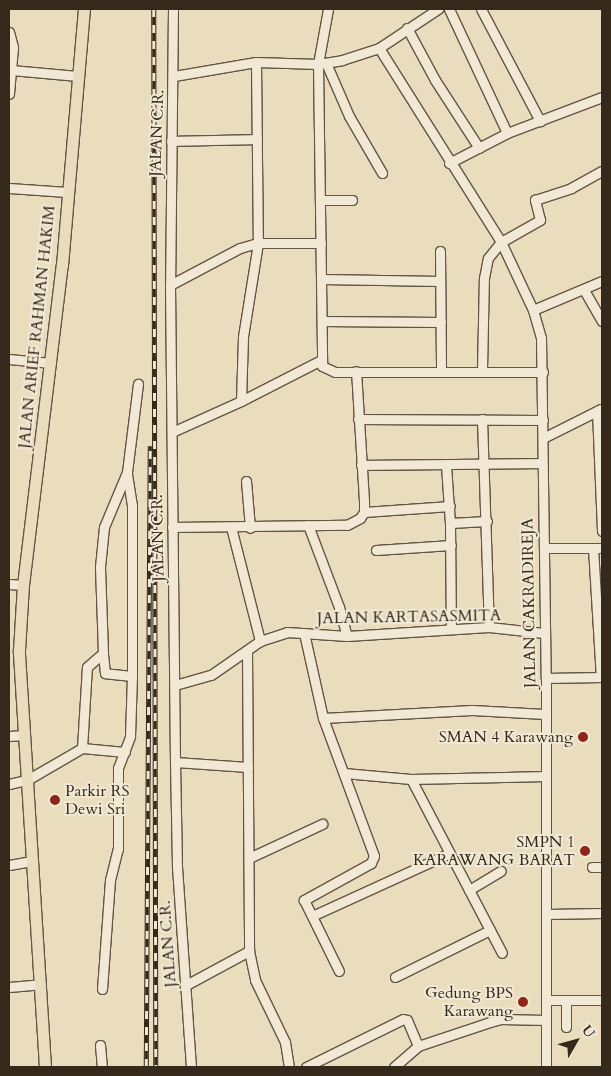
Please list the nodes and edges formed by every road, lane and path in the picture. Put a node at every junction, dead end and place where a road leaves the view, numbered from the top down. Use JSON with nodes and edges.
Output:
{"nodes":[{"id":1,"x":84,"y":9,"type":"edge"},
{"id":2,"x":172,"y":9,"type":"edge"},
{"id":3,"x":328,"y":9,"type":"edge"},
{"id":4,"x":438,"y":9,"type":"edge"},
{"id":5,"x":449,"y":9,"type":"edge"},
{"id":6,"x":481,"y":9,"type":"edge"},
{"id":7,"x":407,"y":28,"type":"junction"},
{"id":8,"x":9,"y":32,"type":"edge"},
{"id":9,"x":379,"y":48,"type":"junction"},
{"id":10,"x":256,"y":62,"type":"junction"},
{"id":11,"x":322,"y":64,"type":"junction"},
{"id":12,"x":11,"y":70,"type":"junction"},
{"id":13,"x":78,"y":76,"type":"junction"},
{"id":14,"x":174,"y":76,"type":"junction"},
{"id":15,"x":9,"y":94,"type":"edge"},
{"id":16,"x":602,"y":97,"type":"edge"},
{"id":17,"x":540,"y":121,"type":"junction"},
{"id":18,"x":507,"y":133,"type":"junction"},
{"id":19,"x":257,"y":139,"type":"junction"},
{"id":20,"x":171,"y":141,"type":"junction"},
{"id":21,"x":479,"y":148,"type":"junction"},
{"id":22,"x":449,"y":163,"type":"junction"},
{"id":23,"x":602,"y":171,"type":"edge"},
{"id":24,"x":382,"y":172,"type":"dead end"},
{"id":25,"x":9,"y":188,"type":"edge"},
{"id":26,"x":67,"y":192,"type":"junction"},
{"id":27,"x":322,"y":200,"type":"junction"},
{"id":28,"x":352,"y":200,"type":"dead end"},
{"id":29,"x":501,"y":242,"type":"junction"},
{"id":30,"x":258,"y":243,"type":"junction"},
{"id":31,"x":321,"y":243,"type":"junction"},
{"id":32,"x":440,"y":252,"type":"dead end"},
{"id":33,"x":322,"y":279,"type":"junction"},
{"id":34,"x":440,"y":281,"type":"junction"},
{"id":35,"x":602,"y":281,"type":"edge"},
{"id":36,"x":170,"y":285,"type":"junction"},
{"id":37,"x":584,"y":290,"type":"junction"},
{"id":38,"x":533,"y":310,"type":"junction"},
{"id":39,"x":322,"y":321,"type":"junction"},
{"id":40,"x":602,"y":321,"type":"edge"},
{"id":41,"x":441,"y":322,"type":"junction"},
{"id":42,"x":9,"y":359,"type":"edge"},
{"id":43,"x":321,"y":360,"type":"junction"},
{"id":44,"x":51,"y":363,"type":"junction"},
{"id":45,"x":482,"y":370,"type":"junction"},
{"id":46,"x":356,"y":371,"type":"junction"},
{"id":47,"x":441,"y":371,"type":"junction"},
{"id":48,"x":543,"y":372,"type":"junction"},
{"id":49,"x":138,"y":384,"type":"dead end"},
{"id":50,"x":242,"y":401,"type":"junction"},
{"id":51,"x":600,"y":410,"type":"edge"},
{"id":52,"x":482,"y":419,"type":"junction"},
{"id":53,"x":358,"y":420,"type":"junction"},
{"id":54,"x":543,"y":420,"type":"junction"},
{"id":55,"x":172,"y":432,"type":"junction"},
{"id":56,"x":543,"y":438,"type":"junction"},
{"id":57,"x":542,"y":463,"type":"junction"},
{"id":58,"x":361,"y":465,"type":"junction"},
{"id":59,"x":446,"y":465,"type":"junction"},
{"id":60,"x":484,"y":465,"type":"junction"},
{"id":61,"x":126,"y":472,"type":"junction"},
{"id":62,"x":246,"y":480,"type":"dead end"},
{"id":63,"x":450,"y":506,"type":"junction"},
{"id":64,"x":364,"y":512,"type":"junction"},
{"id":65,"x":487,"y":521,"type":"junction"},
{"id":66,"x":450,"y":523,"type":"junction"},
{"id":67,"x":308,"y":525,"type":"junction"},
{"id":68,"x":172,"y":527,"type":"junction"},
{"id":69,"x":232,"y":527,"type":"junction"},
{"id":70,"x":250,"y":528,"type":"junction"},
{"id":71,"x":602,"y":531,"type":"edge"},
{"id":72,"x":451,"y":545,"type":"junction"},
{"id":73,"x":544,"y":548,"type":"junction"},
{"id":74,"x":598,"y":548,"type":"edge"},
{"id":75,"x":376,"y":550,"type":"dead end"},
{"id":76,"x":9,"y":584,"type":"edge"},
{"id":77,"x":23,"y":585,"type":"junction"},
{"id":78,"x":489,"y":627,"type":"junction"},
{"id":79,"x":451,"y":629,"type":"junction"},
{"id":80,"x":304,"y":633,"type":"junction"},
{"id":81,"x":544,"y":633,"type":"junction"},
{"id":82,"x":347,"y":636,"type":"junction"},
{"id":83,"x":260,"y":641,"type":"junction"},
{"id":84,"x":247,"y":651,"type":"junction"},
{"id":85,"x":103,"y":653,"type":"junction"},
{"id":86,"x":132,"y":676,"type":"junction"},
{"id":87,"x":602,"y":677,"type":"edge"},
{"id":88,"x":546,"y":678,"type":"junction"},
{"id":89,"x":175,"y":685,"type":"junction"},
{"id":90,"x":546,"y":714,"type":"junction"},
{"id":91,"x":323,"y":718,"type":"junction"},
{"id":92,"x":24,"y":735,"type":"junction"},
{"id":93,"x":9,"y":736,"type":"edge"},
{"id":94,"x":82,"y":748,"type":"junction"},
{"id":95,"x":125,"y":752,"type":"junction"},
{"id":96,"x":175,"y":762,"type":"junction"},
{"id":97,"x":248,"y":767,"type":"junction"},
{"id":98,"x":344,"y":774,"type":"junction"},
{"id":99,"x":546,"y":776,"type":"junction"},
{"id":100,"x":411,"y":779,"type":"junction"},
{"id":101,"x":27,"y":780,"type":"junction"},
{"id":102,"x":9,"y":784,"type":"edge"},
{"id":103,"x":322,"y":824,"type":"dead end"},
{"id":104,"x":448,"y":854,"type":"junction"},
{"id":105,"x":249,"y":858,"type":"junction"},
{"id":106,"x":32,"y":860,"type":"junction"},
{"id":107,"x":9,"y":865,"type":"edge"},
{"id":108,"x":592,"y":867,"type":"dead end"},
{"id":109,"x":602,"y":867,"type":"edge"},
{"id":110,"x":501,"y":871,"type":"dead end"},
{"id":111,"x":470,"y":890,"type":"junction"},
{"id":112,"x":602,"y":913,"type":"edge"},
{"id":113,"x":547,"y":914,"type":"junction"},
{"id":114,"x":312,"y":916,"type":"junction"},
{"id":115,"x":490,"y":930,"type":"junction"},
{"id":116,"x":249,"y":951,"type":"junction"},
{"id":117,"x":502,"y":953,"type":"dead end"},
{"id":118,"x":339,"y":971,"type":"dead end"},
{"id":119,"x":395,"y":977,"type":"dead end"},
{"id":120,"x":41,"y":984,"type":"junction"},
{"id":121,"x":186,"y":985,"type":"junction"},
{"id":122,"x":9,"y":987,"type":"edge"},
{"id":123,"x":102,"y":989,"type":"dead end"},
{"id":124,"x":546,"y":1000,"type":"junction"},
{"id":125,"x":566,"y":1000,"type":"junction"},
{"id":126,"x":602,"y":1000,"type":"edge"},
{"id":127,"x":546,"y":1020,"type":"junction"},
{"id":128,"x":566,"y":1027,"type":"dead end"},
{"id":129,"x":100,"y":1045,"type":"dead end"},
{"id":130,"x":418,"y":1046,"type":"junction"},
{"id":131,"x":44,"y":1067,"type":"edge"},
{"id":132,"x":102,"y":1067,"type":"edge"},
{"id":133,"x":191,"y":1067,"type":"edge"},
{"id":134,"x":289,"y":1067,"type":"edge"},
{"id":135,"x":306,"y":1067,"type":"edge"},
{"id":136,"x":394,"y":1067,"type":"edge"},
{"id":137,"x":546,"y":1067,"type":"edge"}],
"edges":[{"from":1,"to":13,"type":"main road","name":"JALAN ARIEF RAHMAN HAKIM"},
{"from":2,"to":14,"type":"street","name":"JALAN C.R."},
{"from":3,"to":11,"type":"street"},
{"from":4,"to":7,"type":"street"},
{"from":5,"to":18,"type":"street"},
{"from":6,"to":17,"type":"street"},
{"from":7,"to":9,"type":"street"},
{"from":7,"to":21,"type":"street"},
{"from":8,"to":12,"type":"street"},
{"from":9,"to":11,"type":"street"},
{"from":9,"to":22,"type":"street","name":"JALAN CAKRADIREJA"},
{"from":10,"to":11,"type":"street"},
{"from":10,"to":14,"type":"street"},
{"from":10,"to":19,"type":"street"},
{"from":11,"to":24,"type":"street"},
{"from":11,"to":27,"type":"street"},
{"from":12,"to":13,"type":"street"},
{"from":12,"to":15,"type":"street"},
{"from":13,"to":26,"type":"main road","name":"JALAN ARIEF RAHMAN HAKIM"},
{"from":14,"to":20,"type":"street","name":"JALAN C.R."},
{"from":16,"to":17,"type":"street"},
{"from":17,"to":18,"type":"street"},
{"from":18,"to":21,"type":"street"},
{"from":19,"to":20,"type":"street"},
{"from":19,"to":30,"type":"street"},
{"from":20,"to":36,"type":"street","name":"JALAN C.R."},
{"from":21,"to":22,"type":"street"},
{"from":22,"to":29,"type":"street","name":"JALAN CAKRADIREJA"},
{"from":23,"to":29,"type":"street"},
{"from":25,"to":26,"type":"street"},
{"from":26,"to":44,"type":"main road","name":"JALAN ARIEF RAHMAN HAKIM"},
{"from":27,"to":28,"type":"street"},
{"from":27,"to":31,"type":"street"},
{"from":29,"to":38,"type":"street","name":"JALAN CAKRADIREJA"},
{"from":29,"to":45,"type":"street"},
{"from":30,"to":31,"type":"street"},
{"from":30,"to":36,"type":"street"},
{"from":30,"to":50,"type":"street"},
{"from":31,"to":33,"type":"street"},
{"from":32,"to":34,"type":"street"},
{"from":33,"to":34,"type":"street"},
{"from":33,"to":39,"type":"street"},
{"from":34,"to":41,"type":"street"},
{"from":35,"to":37,"type":"street"},
{"from":36,"to":55,"type":"street","name":"JALAN C.R."},
{"from":37,"to":38,"type":"street"},
{"from":37,"to":40,"type":"street"},
{"from":38,"to":48,"type":"street","name":"JALAN CAKRADIREJA"},
{"from":39,"to":41,"type":"street"},
{"from":39,"to":43,"type":"street"},
{"from":41,"to":47,"type":"street"},
{"from":42,"to":44,"type":"street"},
{"from":43,"to":46,"type":"street"},
{"from":43,"to":50,"type":"street"},
{"from":44,"to":77,"type":"main road","name":"JALAN ARIEF RAHMAN HAKIM"},
{"from":45,"to":47,"type":"street"},
{"from":45,"to":48,"type":"street"},
{"from":46,"to":47,"type":"street"},
{"from":46,"to":53,"type":"street"},
{"from":48,"to":54,"type":"street","name":"JALAN CAKRADIREJA"},
{"from":49,"to":61,"type":"street"},
{"from":50,"to":55,"type":"street"},
{"from":51,"to":56,"type":"street"},
{"from":51,"to":71,"type":"street"},
{"from":52,"to":53,"type":"street"},
{"from":52,"to":54,"type":"street"},
{"from":52,"to":60,"type":"street"},
{"from":53,"to":58,"type":"street"},
{"from":54,"to":56,"type":"street","name":"JALAN CAKRADIREJA"},
{"from":55,"to":68,"type":"street","name":"JALAN C.R."},
{"from":56,"to":57,"type":"street","name":"JALAN CAKRADIREJA"},
{"from":57,"to":60,"type":"street"},
{"from":57,"to":73,"type":"street","name":"JALAN CAKRADIREJA"},
{"from":58,"to":59,"type":"street"},
{"from":58,"to":64,"type":"street"},
{"from":59,"to":60,"type":"street"},
{"from":59,"to":63,"type":"street"},
{"from":60,"to":65,"type":"street"},
{"from":61,"to":85,"type":"street"},
{"from":61,"to":86,"type":"street"},
{"from":62,"to":70,"type":"street"},
{"from":63,"to":64,"type":"street"},
{"from":63,"to":66,"type":"street"},
{"from":64,"to":67,"type":"street"},
{"from":65,"to":66,"type":"street"},
{"from":65,"to":78,"type":"street"},
{"from":66,"to":72,"type":"street"},
{"from":67,"to":70,"type":"street"},
{"from":67,"to":82,"type":"street"},
{"from":68,"to":69,"type":"street"},
{"from":68,"to":89,"type":"street","name":"JALAN C.R."},
{"from":69,"to":70,"type":"street"},
{"from":69,"to":83,"type":"street"},
{"from":72,"to":75,"type":"street"},
{"from":72,"to":79,"type":"street"},
{"from":73,"to":74,"type":"street"},
{"from":73,"to":81,"type":"street","name":"JALAN CAKRADIREJA"},
{"from":74,"to":87,"type":"street"},
{"from":76,"to":77,"type":"street"},
{"from":77,"to":92,"type":"main road","name":"JALAN ARIEF RAHMAN HAKIM"},
{"from":78,"to":79,"type":"street","name":"JALAN KARTASASMITA"},
{"from":78,"to":81,"type":"street","name":"JALAN KARTASASMITA"},
{"from":79,"to":82,"type":"street","name":"JALAN KARTASASMITA"},
{"from":80,"to":82,"type":"street","name":"JALAN KARTASASMITA"},
{"from":80,"to":83,"type":"street","name":"JALAN KARTASASMITA"},
{"from":80,"to":91,"type":"street"},
{"from":81,"to":88,"type":"street","name":"JALAN CAKRADIREJA"},
{"from":83,"to":84,"type":"street","name":"JALAN KARTASASMITA"},
{"from":84,"to":89,"type":"street","name":"JALAN KARTASASMITA"},
{"from":84,"to":97,"type":"street"},
{"from":85,"to":86,"type":"street"},
{"from":85,"to":94,"type":"street"},
{"from":86,"to":95,"type":"street"},
{"from":87,"to":88,"type":"street"},
{"from":88,"to":90,"type":"street","name":"JALAN CAKRADIREJA"},
{"from":89,"to":96,"type":"street","name":"JALAN C.R."},
{"from":90,"to":91,"type":"street"},
{"from":90,"to":99,"type":"street","name":"JALAN CAKRADIREJA"},
{"from":91,"to":98,"type":"street"},
{"from":92,"to":93,"type":"street"},
{"from":92,"to":101,"type":"main road","name":"JALAN ARIEF RAHMAN HAKIM"},
{"from":94,"to":95,"type":"street"},
{"from":94,"to":101,"type":"street"},
{"from":95,"to":123,"type":"street"},
{"from":96,"to":97,"type":"street"},
{"from":96,"to":121,"type":"street","name":"JALAN C.R."},
{"from":97,"to":105,"type":"street"},
{"from":98,"to":100,"type":"street"},
{"from":98,"to":114,"type":"street"},
{"from":99,"to":100,"type":"street"},
{"from":99,"to":113,"type":"street","name":"JALAN CAKRADIREJA"},
{"from":100,"to":104,"type":"street"},
{"from":101,"to":102,"type":"street"},
{"from":101,"to":106,"type":"main road","name":"JALAN ARIEF RAHMAN HAKIM"},
{"from":103,"to":105,"type":"street"},
{"from":104,"to":111,"type":"street"},
{"from":104,"to":114,"type":"street"},
{"from":105,"to":116,"type":"street"},
{"from":106,"to":107,"type":"street"},
{"from":106,"to":120,"type":"main road","name":"JALAN ARIEF RAHMAN HAKIM"},
{"from":108,"to":109,"type":"street"},
{"from":110,"to":111,"type":"street"},
{"from":111,"to":115,"type":"street"},
{"from":112,"to":113,"type":"street"},
{"from":113,"to":124,"type":"street","name":"JALAN CAKRADIREJA"},
{"from":114,"to":118,"type":"street"},
{"from":115,"to":117,"type":"street"},
{"from":115,"to":119,"type":"street"},
{"from":116,"to":121,"type":"street"},
{"from":116,"to":134,"type":"street"},
{"from":120,"to":122,"type":"street"},
{"from":120,"to":131,"type":"main road","name":"JALAN ARIEF RAHMAN HAKIM"},
{"from":121,"to":133,"type":"street","name":"JALAN C.R."},
{"from":124,"to":125,"type":"street"},
{"from":124,"to":127,"type":"street","name":"JALAN CAKRADIREJA"},
{"from":125,"to":126,"type":"street"},
{"from":125,"to":128,"type":"street"},
{"from":127,"to":130,"type":"street"},
{"from":127,"to":137,"type":"street","name":"JALAN CAKRADIREJA"},
{"from":129,"to":132,"type":"street"},
{"from":130,"to":135,"type":"street"},
{"from":130,"to":136,"type":"street"}]}
